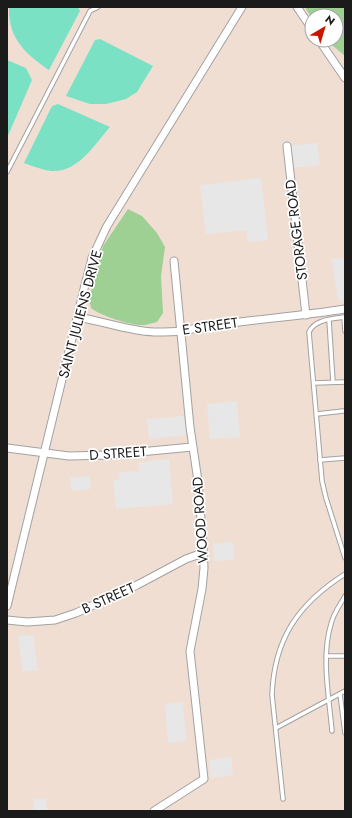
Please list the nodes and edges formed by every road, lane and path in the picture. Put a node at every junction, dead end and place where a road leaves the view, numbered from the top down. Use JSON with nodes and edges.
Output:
{"nodes":[{"id":1,"x":98,"y":7,"type":"edge"},
{"id":2,"x":242,"y":7,"type":"edge"},
{"id":3,"x":297,"y":7,"type":"edge"},
{"id":4,"x":91,"y":9,"type":"edge"},
{"id":5,"x":304,"y":17,"type":"edge"},
{"id":6,"x":324,"y":48,"type":"edge"},
{"id":7,"x":345,"y":78,"type":"edge"},
{"id":8,"x":287,"y":146,"type":"dead end"},
{"id":9,"x":7,"y":172,"type":"edge"},
{"id":10,"x":174,"y":261,"type":"dead end"},
{"id":11,"x":345,"y":309,"type":"edge"},
{"id":12,"x":306,"y":315,"type":"junction"},
{"id":13,"x":77,"y":317,"type":"junction"},
{"id":14,"x":344,"y":317,"type":"edge"},
{"id":15,"x":329,"y":320,"type":"junction"},
{"id":16,"x":181,"y":331,"type":"junction"},
{"id":17,"x":345,"y":331,"type":"edge"},
{"id":18,"x":333,"y":382,"type":"junction"},
{"id":19,"x":345,"y":382,"type":"edge"},
{"id":20,"x":314,"y":383,"type":"junction"},
{"id":21,"x":343,"y":411,"type":"dead end"},
{"id":22,"x":317,"y":414,"type":"junction"},
{"id":23,"x":192,"y":447,"type":"junction"},
{"id":24,"x":7,"y":448,"type":"edge"},
{"id":25,"x":44,"y":453,"type":"junction"},
{"id":26,"x":345,"y":458,"type":"edge"},
{"id":27,"x":320,"y":460,"type":"junction"},
{"id":28,"x":203,"y":555,"type":"junction"},
{"id":29,"x":345,"y":558,"type":"edge"},
{"id":30,"x":345,"y":574,"type":"edge"},
{"id":31,"x":345,"y":596,"type":"edge"},
{"id":32,"x":7,"y":606,"type":"edge"},
{"id":33,"x":7,"y":620,"type":"edge"},
{"id":34,"x":326,"y":656,"type":"junction"},
{"id":35,"x":345,"y":656,"type":"edge"},
{"id":36,"x":345,"y":691,"type":"edge"},
{"id":37,"x":340,"y":694,"type":"junction"},
{"id":38,"x":330,"y":699,"type":"junction"},
{"id":39,"x":276,"y":728,"type":"junction"},
{"id":40,"x":332,"y":731,"type":"dead end"},
{"id":41,"x":345,"y":733,"type":"edge"},
{"id":42,"x":283,"y":799,"type":"dead end"},
{"id":43,"x":154,"y":811,"type":"edge"}],
"edges":[{"from":1,"to":4,"type":"lane"},
{"from":2,"to":13,"type":"street","name":"SAINT JULIENS DRIVE"},
{"from":3,"to":5,"type":"street"},
{"from":4,"to":9,"type":"lane"},
{"from":6,"to":7,"type":"street"},
{"from":8,"to":12,"type":"street","name":"STORAGE ROAD"},
{"from":10,"to":16,"type":"street","name":"WOOD ROAD"},
{"from":11,"to":12,"type":"street","name":"E STREET"},
{"from":12,"to":16,"type":"street","name":"E STREET"},
{"from":13,"to":16,"type":"street","name":"E STREET"},
{"from":13,"to":25,"type":"street","name":"SAINT JULIENS DRIVE"},
{"from":14,"to":15,"type":"lane"},
{"from":14,"to":17,"type":"lane"},
{"from":15,"to":18,"type":"lane"},
{"from":15,"to":20,"type":"lane"},
{"from":16,"to":23,"type":"street","name":"WOOD ROAD"},
{"from":18,"to":19,"type":"lane"},
{"from":18,"to":20,"type":"lane"},
{"from":20,"to":22,"type":"lane"},
{"from":21,"to":22,"type":"lane"},
{"from":22,"to":27,"type":"lane"},
{"from":23,"to":25,"type":"street","name":"D STREET"},
{"from":23,"to":28,"type":"street","name":"WOOD ROAD"},
{"from":24,"to":25,"type":"street","name":"D STREET"},
{"from":25,"to":32,"type":"street","name":"SAINT JULIENS DRIVE"},
{"from":26,"to":27,"type":"lane"},
{"from":27,"to":29,"type":"lane"},
{"from":28,"to":33,"type":"street","name":"B STREET"},
{"from":28,"to":43,"type":"street","name":"WOOD ROAD"},
{"from":30,"to":39,"type":"lane"},
{"from":31,"to":34,"type":"lane"},
{"from":34,"to":35,"type":"lane"},
{"from":34,"to":38,"type":"lane"},
{"from":36,"to":37,"type":"lane"},
{"from":37,"to":38,"type":"lane"},
{"from":37,"to":41,"type":"lane"},
{"from":38,"to":39,"type":"lane"},
{"from":38,"to":40,"type":"lane"},
{"from":39,"to":42,"type":"lane"}]}
